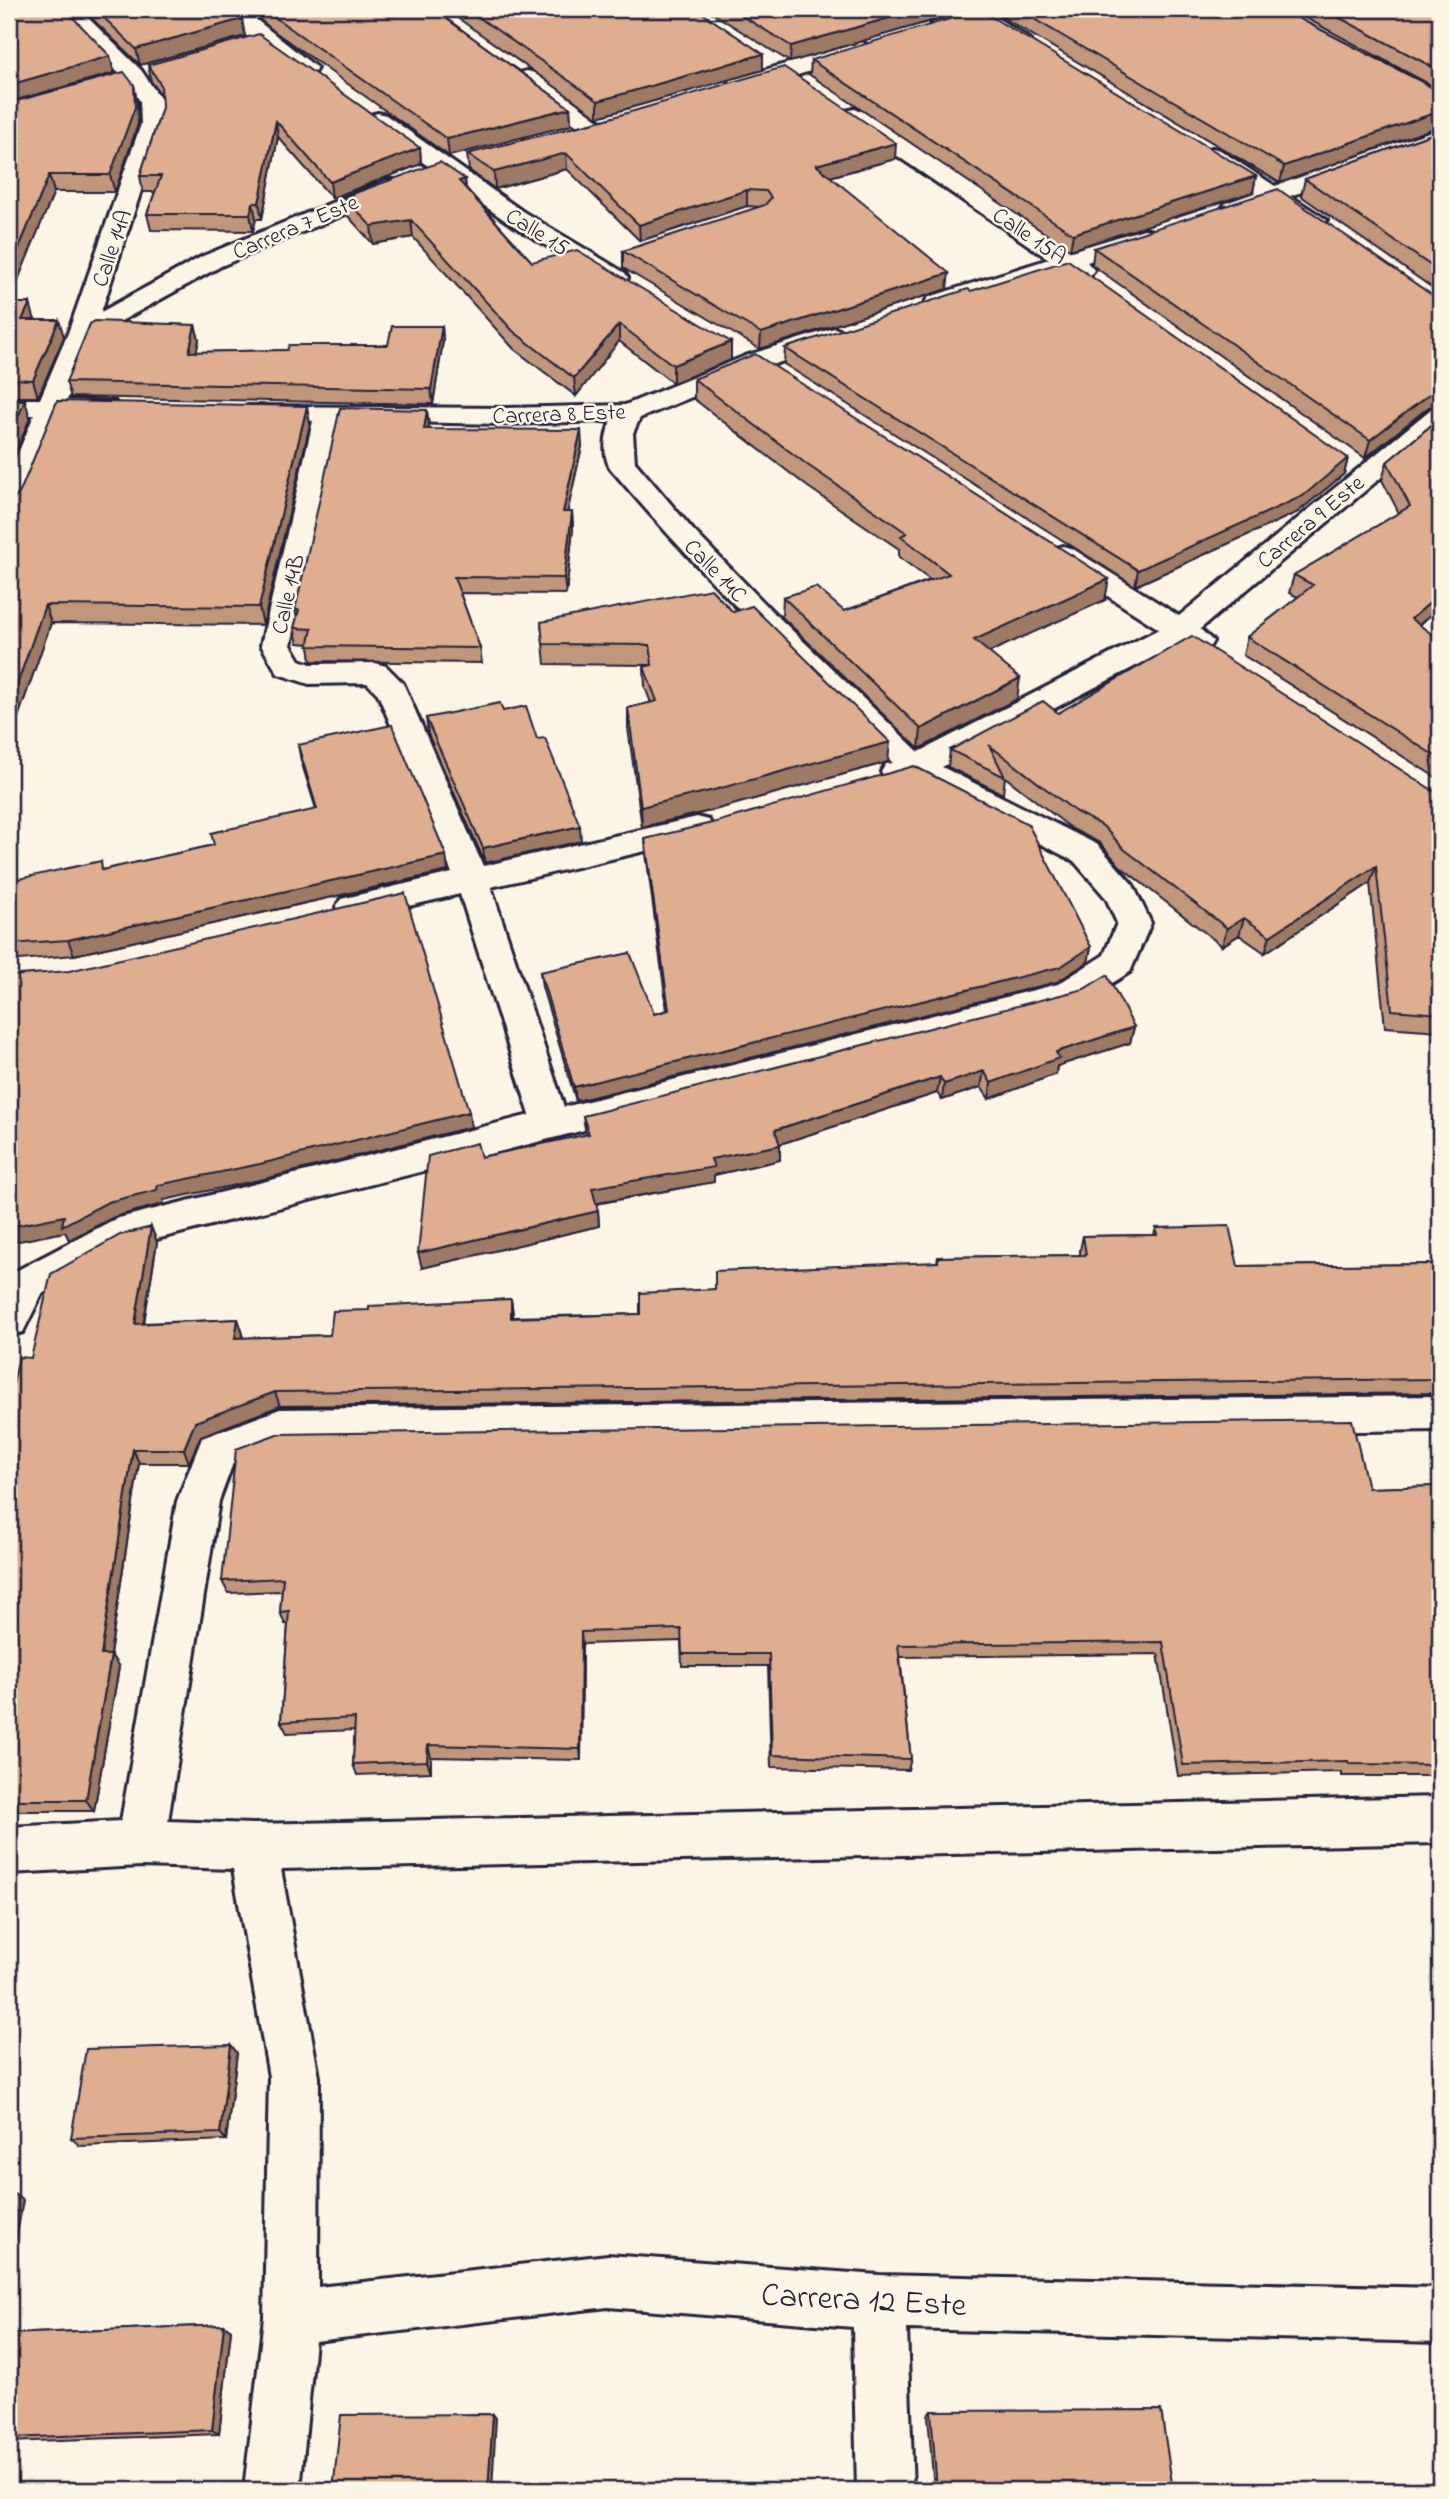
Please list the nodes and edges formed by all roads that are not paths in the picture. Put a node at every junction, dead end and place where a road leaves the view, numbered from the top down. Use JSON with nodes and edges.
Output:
{"nodes":[{"id":1,"x":67,"y":9,"type":"edge"},
{"id":2,"x":231,"y":9,"type":"edge"},
{"id":3,"x":1006,"y":9,"type":"edge"},
{"id":4,"x":975,"y":12,"type":"edge"},
{"id":5,"x":916,"y":34,"type":"edge"},
{"id":6,"x":265,"y":39,"type":"junction"},
{"id":7,"x":890,"y":41,"type":"edge"},
{"id":8,"x":239,"y":46,"type":"edge"},
{"id":9,"x":1040,"y":52,"type":"edge"},
{"id":10,"x":764,"y":57,"type":"edge"},
{"id":11,"x":510,"y":66,"type":"edge"},
{"id":12,"x":160,"y":68,"type":"edge"},
{"id":13,"x":786,"y":71,"type":"junction"},
{"id":14,"x":133,"y":75,"type":"junction"},
{"id":15,"x":321,"y":79,"type":"edge"},
{"id":16,"x":108,"y":83,"type":"edge"},
{"id":17,"x":809,"y":86,"type":"edge"},
{"id":18,"x":723,"y":90,"type":"edge"},
{"id":19,"x":831,"y":101,"type":"edge"},
{"id":20,"x":354,"y":103,"type":"edge"},
{"id":21,"x":621,"y":121,"type":"edge"},
{"id":22,"x":596,"y":128,"type":"junction"},
{"id":23,"x":570,"y":135,"type":"edge"},
{"id":24,"x":1440,"y":135,"type":"edge"},
{"id":25,"x":1195,"y":144,"type":"edge"},
{"id":26,"x":469,"y":160,"type":"edge"},
{"id":27,"x":443,"y":167,"type":"junction"},
{"id":28,"x":1278,"y":194,"type":"junction"},
{"id":29,"x":1212,"y":215,"type":"edge"},
{"id":30,"x":1173,"y":227,"type":"edge"},
{"id":31,"x":1332,"y":232,"type":"edge"},
{"id":32,"x":620,"y":258,"type":"edge"},
{"id":33,"x":1068,"y":260,"type":"junction"},
{"id":34,"x":595,"y":266,"type":"junction"},
{"id":35,"x":1101,"y":284,"type":"edge"},
{"id":36,"x":642,"y":293,"type":"edge"},
{"id":37,"x":913,"y":311,"type":"edge"},
{"id":38,"x":861,"y":328,"type":"edge"},
{"id":39,"x":81,"y":333,"type":"junction"},
{"id":40,"x":734,"y":348,"type":"dead end"},
{"id":41,"x":758,"y":361,"type":"junction"},
{"id":42,"x":781,"y":376,"type":"edge"},
{"id":43,"x":9,"y":407,"type":"edge"},
{"id":44,"x":48,"y":407,"type":"junction"},
{"id":45,"x":128,"y":409,"type":"edge"},
{"id":46,"x":234,"y":411,"type":"edge"},
{"id":47,"x":629,"y":413,"type":"junction"},
{"id":48,"x":328,"y":414,"type":"junction"},
{"id":49,"x":1440,"y":415,"type":"edge"},
{"id":50,"x":9,"y":508,"type":"edge"},
{"id":51,"x":1040,"y":541,"type":"edge"},
{"id":52,"x":1181,"y":630,"type":"junction"},
{"id":53,"x":1226,"y":659,"type":"edge"},
{"id":54,"x":916,"y":767,"type":"junction"},
{"id":55,"x":862,"y":782,"type":"edge"},
{"id":56,"x":728,"y":820,"type":"edge"},
{"id":57,"x":472,"y":880,"type":"junction"},
{"id":58,"x":326,"y":913,"type":"edge"},
{"id":59,"x":551,"y":1123,"type":"junction"},
{"id":60,"x":9,"y":1320,"type":"edge"},
{"id":61,"x":1440,"y":1413,"type":"edge"},
{"id":62,"x":1440,"y":1819,"type":"edge"},
{"id":63,"x":141,"y":1843,"type":"junction"},
{"id":64,"x":253,"y":1847,"type":"junction"},
{"id":65,"x":9,"y":1850,"type":"edge"},
{"id":66,"x":879,"y":2302,"type":"junction"},
{"id":67,"x":1440,"y":2315,"type":"edge"},
{"id":68,"x":291,"y":2317,"type":"junction"},
{"id":69,"x":272,"y":2490,"type":"edge"},
{"id":70,"x":885,"y":2490,"type":"edge"}],
"edges":[{"from":1,"to":14,"type":"street","name":"Calle 14A"},
{"from":2,"to":6,"type":"street"},
{"from":3,"to":4,"type":"street"},
{"from":4,"to":5,"type":"street"},
{"from":4,"to":9,"type":"street"},
{"from":6,"to":8,"type":"street"},
{"from":6,"to":15,"type":"street"},
{"from":7,"to":13,"type":"street"},
{"from":10,"to":13,"type":"street"},
{"from":11,"to":22,"type":"street"},
{"from":12,"to":14,"type":"street"},
{"from":13,"to":17,"type":"street"},
{"from":13,"to":18,"type":"street"},
{"from":14,"to":16,"type":"street"},
{"from":14,"to":39,"type":"street","name":"Calle 14A"},
{"from":19,"to":33,"type":"street","name":"Calle 15A"},
{"from":20,"to":27,"type":"street","name":"Calle 15"},
{"from":21,"to":22,"type":"street"},
{"from":22,"to":23,"type":"street"},
{"from":24,"to":28,"type":"street"},
{"from":25,"to":28,"type":"street"},
{"from":26,"to":27,"type":"street","name":"Carrera 7 Este"},
{"from":27,"to":34,"type":"street","name":"Calle 15"},
{"from":27,"to":39,"type":"street","name":"Carrera 7 Este"},
{"from":28,"to":29,"type":"street"},
{"from":28,"to":31,"type":"street"},
{"from":30,"to":33,"type":"street"},
{"from":32,"to":34,"type":"street"},
{"from":33,"to":35,"type":"street","name":"Calle 15A"},
{"from":33,"to":37,"type":"street"},
{"from":34,"to":36,"type":"street","name":"Calle 15"},
{"from":38,"to":41,"type":"street","name":"Carrera 8 Este"},
{"from":39,"to":44,"type":"street","name":"Calle 14A"},
{"from":40,"to":41,"type":"street"},
{"from":41,"to":42,"type":"street"},
{"from":41,"to":47,"type":"street","name":"Carrera 8 Este"},
{"from":43,"to":44,"type":"street"},
{"from":44,"to":45,"type":"street"},
{"from":44,"to":50,"type":"street","name":"Calle 14A"},
{"from":46,"to":48,"type":"street","name":"Carrera 8 Este"},
{"from":47,"to":48,"type":"street","name":"Carrera 8 Este"},
{"from":47,"to":54,"type":"street","name":"Calle 14C"},
{"from":48,"to":57,"type":"street","name":"Calle 14B"},
{"from":49,"to":52,"type":"street","name":"Carrera 9 Este"},
{"from":51,"to":52,"type":"street"},
{"from":52,"to":53,"type":"street"},
{"from":52,"to":54,"type":"street","name":"Carrera 9 Este"},
{"from":54,"to":55,"type":"street","name":"Carrera 9 Este"},
{"from":54,"to":59,"type":"street","name":"Calle 14C"},
{"from":56,"to":57,"type":"street"},
{"from":57,"to":58,"type":"street"},
{"from":57,"to":59,"type":"street","name":"Calle 14B"},
{"from":59,"to":60,"type":"street","name":"Calle 14C"},
{"from":61,"to":63,"type":"street"},
{"from":62,"to":64,"type":"street"},
{"from":63,"to":64,"type":"street"},
{"from":63,"to":65,"type":"street"},
{"from":64,"to":68,"type":"street"},
{"from":66,"to":67,"type":"street","name":"Carrera 12 Este"},
{"from":66,"to":68,"type":"street","name":"Carrera 12 Este"},
{"from":66,"to":70,"type":"street"},
{"from":68,"to":69,"type":"street"}]}
